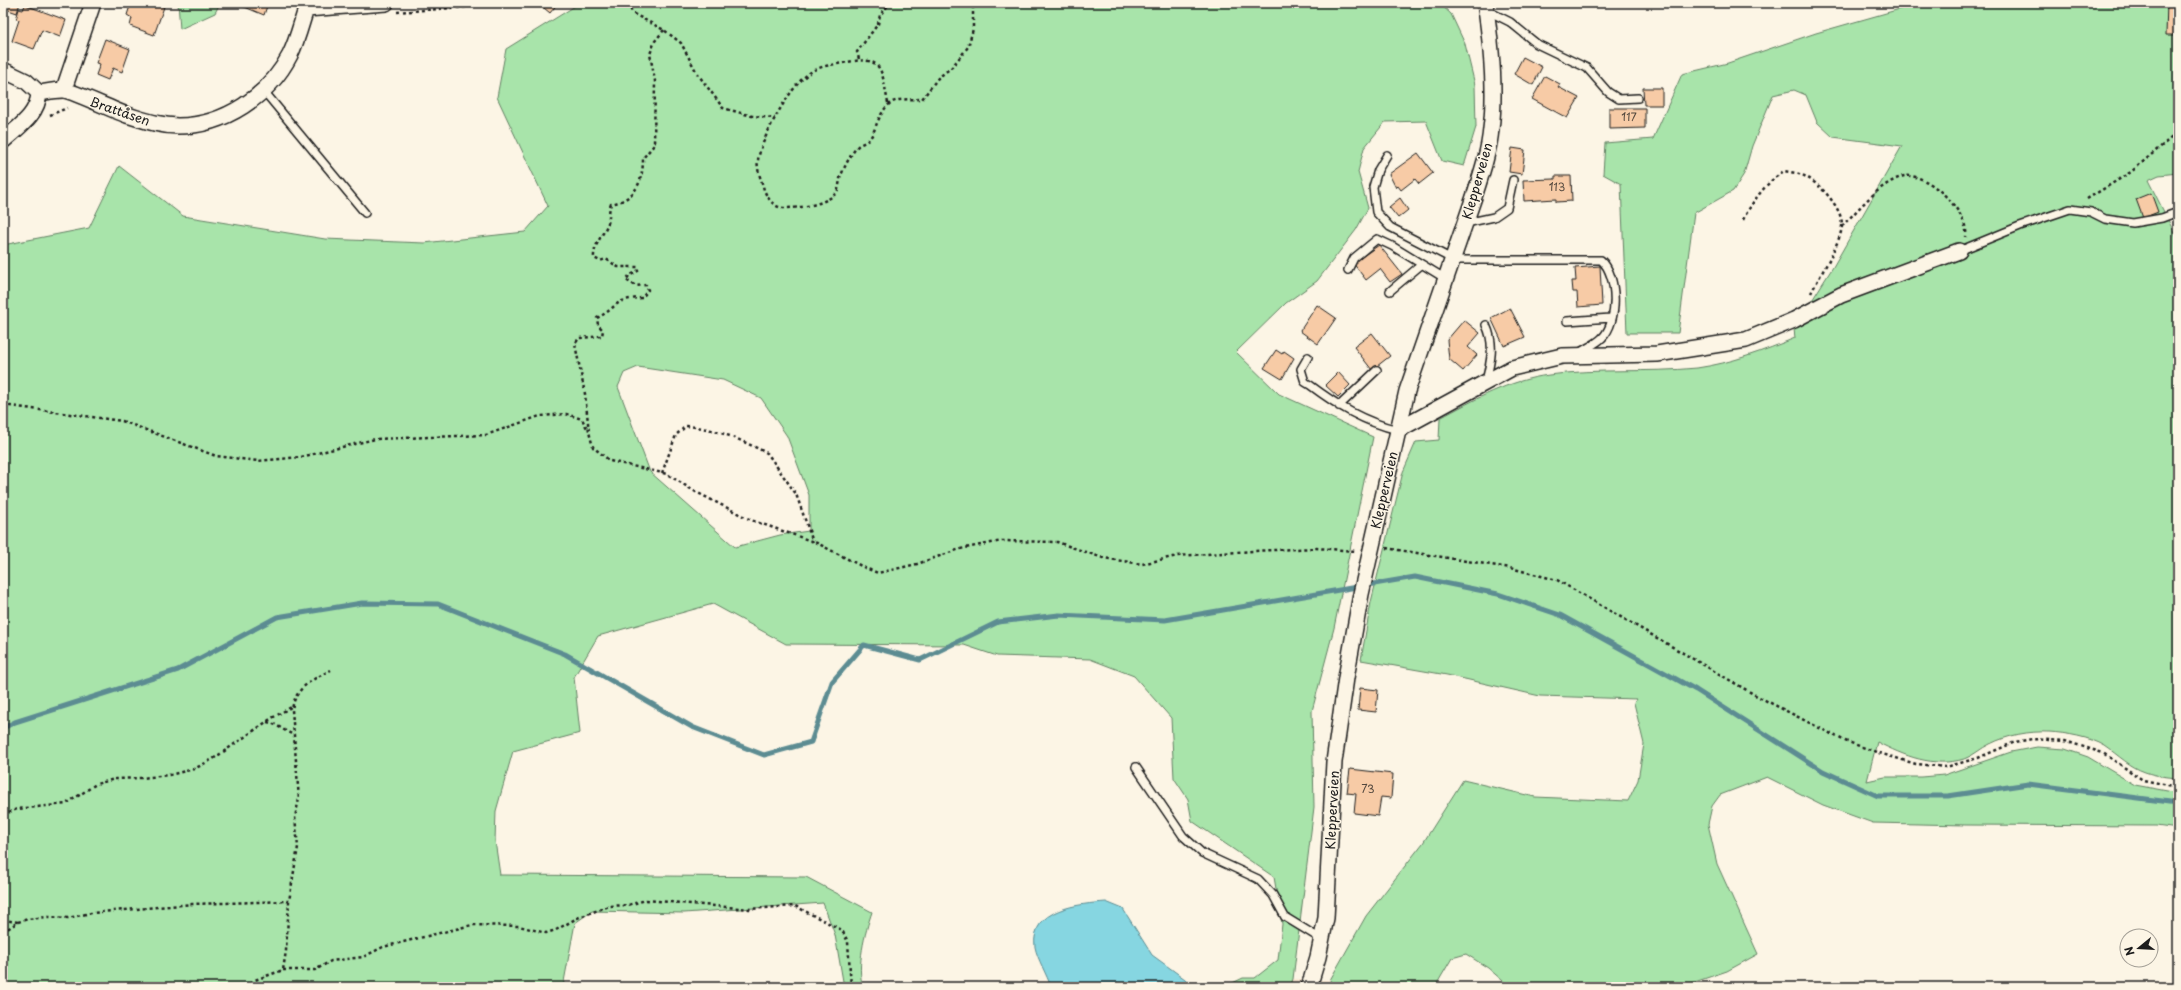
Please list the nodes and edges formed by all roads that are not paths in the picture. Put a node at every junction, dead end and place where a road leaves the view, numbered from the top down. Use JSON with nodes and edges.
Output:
{"nodes":[{"id":1,"x":93,"y":3,"type":"edge"},
{"id":2,"x":1483,"y":5,"type":"edge"},
{"id":3,"x":306,"y":6,"type":"edge"},
{"id":4,"x":391,"y":8,"type":"edge"},
{"id":5,"x":3,"y":70,"type":"edge"},
{"id":6,"x":64,"y":89,"type":"junction"},
{"id":7,"x":263,"y":90,"type":"junction"},
{"id":8,"x":39,"y":93,"type":"junction"},
{"id":9,"x":1638,"y":98,"type":"dead end"},
{"id":10,"x":3,"y":141,"type":"edge"},
{"id":11,"x":1387,"y":155,"type":"dead end"},
{"id":12,"x":1513,"y":180,"type":"dead end"},
{"id":13,"x":2178,"y":212,"type":"edge"},
{"id":14,"x":365,"y":213,"type":"dead end"},
{"id":15,"x":1466,"y":223,"type":"junction"},
{"id":16,"x":1959,"y":251,"type":"joint"},
{"id":17,"x":1454,"y":260,"type":"junction"},
{"id":18,"x":1421,"y":265,"type":"junction"},
{"id":19,"x":1348,"y":270,"type":"dead end"},
{"id":20,"x":1447,"y":280,"type":"junction"},
{"id":21,"x":1390,"y":291,"type":"dead end"},
{"id":22,"x":1611,"y":318,"type":"junction"},
{"id":23,"x":1567,"y":321,"type":"dead end"},
{"id":24,"x":1486,"y":325,"type":"dead end"},
{"id":25,"x":1575,"y":355,"type":"junction"},
{"id":26,"x":1308,"y":357,"type":"dead end"},
{"id":27,"x":1377,"y":370,"type":"dead end"},
{"id":28,"x":1486,"y":381,"type":"junction"},
{"id":29,"x":1339,"y":406,"type":"junction"},
{"id":30,"x":1398,"y":430,"type":"junction"},
{"id":31,"x":1136,"y":767,"type":"dead end"},
{"id":32,"x":1322,"y":940,"type":"junction"},
{"id":33,"x":1309,"y":987,"type":"edge"}],
"edges":[{"from":1,"to":6,"type":"street"},
{"from":2,"to":9,"type":"lane"},
{"from":2,"to":15,"type":"street","name":"Klepperveien"},
{"from":3,"to":4,"type":"street","name":"Brattåsen"},
{"from":3,"to":7,"type":"street","name":"Brattåsen"},
{"from":5,"to":8,"type":"street"},
{"from":6,"to":7,"type":"street","name":"Brattåsen"},
{"from":6,"to":8,"type":"street"},
{"from":7,"to":14,"type":"lane"},
{"from":8,"to":10,"type":"street"},
{"from":11,"to":17,"type":"lane"},
{"from":12,"to":15,"type":"lane"},
{"from":13,"to":16,"type":"lane"},
{"from":15,"to":17,"type":"street","name":"Klepperveien"},
{"from":16,"to":25,"type":"street"},
{"from":17,"to":20,"type":"street","name":"Klepperveien"},
{"from":17,"to":22,"type":"lane"},
{"from":18,"to":19,"type":"lane"},
{"from":18,"to":20,"type":"lane"},
{"from":18,"to":21,"type":"lane"},
{"from":20,"to":30,"type":"street","name":"Klepperveien"},
{"from":22,"to":23,"type":"lane"},
{"from":22,"to":25,"type":"lane"},
{"from":24,"to":28,"type":"lane"},
{"from":25,"to":28,"type":"street"},
{"from":26,"to":29,"type":"lane"},
{"from":27,"to":29,"type":"lane"},
{"from":28,"to":30,"type":"street"},
{"from":29,"to":30,"type":"lane"},
{"from":30,"to":32,"type":"street","name":"Klepperveien"},
{"from":31,"to":32,"type":"lane"},
{"from":32,"to":33,"type":"street","name":"Klepperveien"}]}
